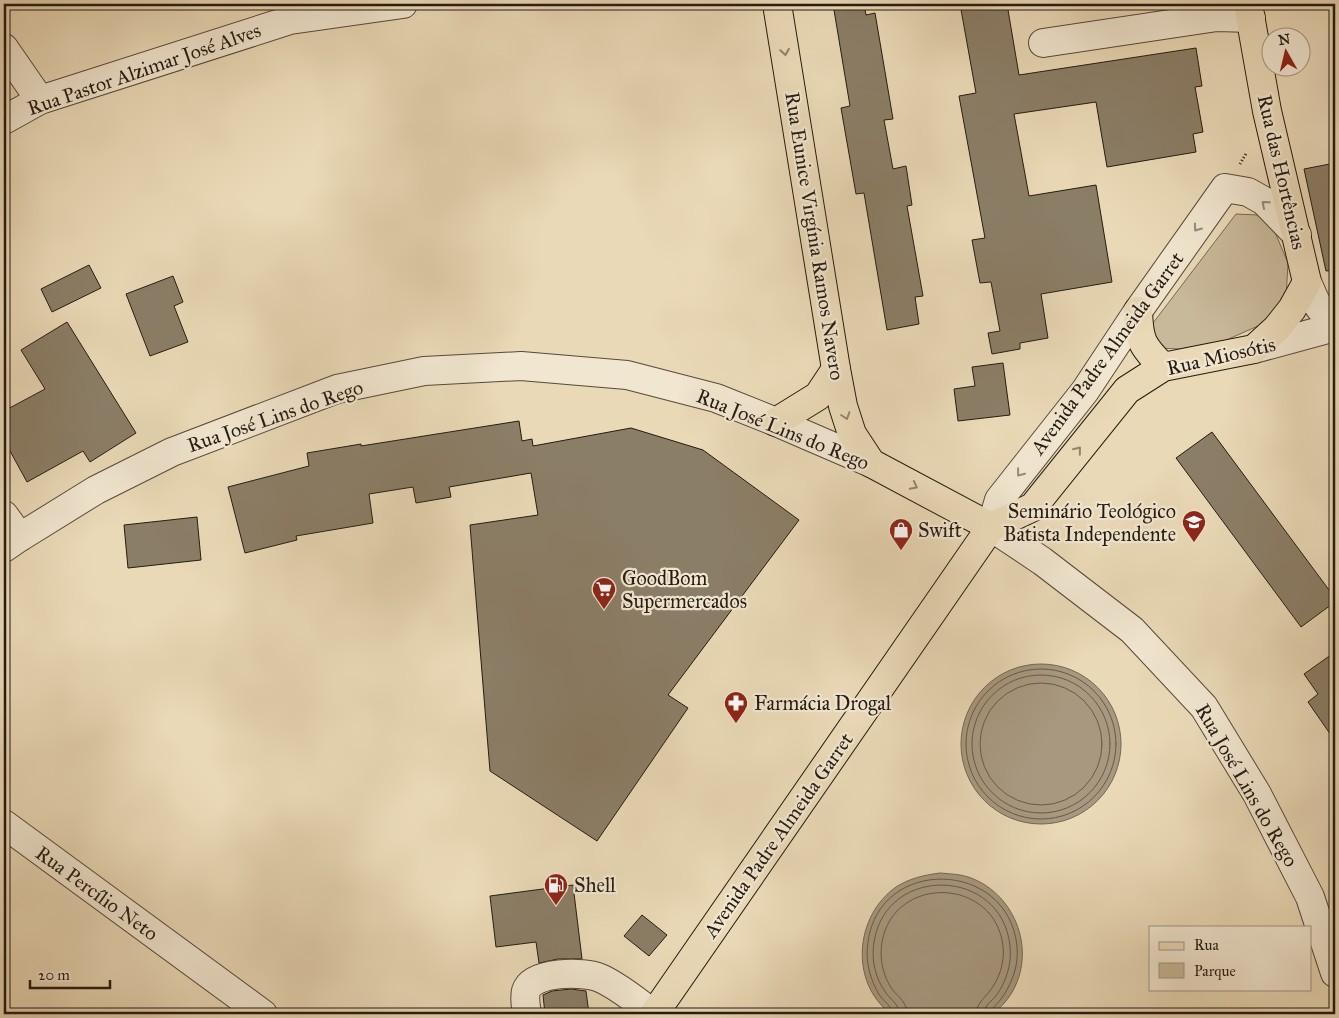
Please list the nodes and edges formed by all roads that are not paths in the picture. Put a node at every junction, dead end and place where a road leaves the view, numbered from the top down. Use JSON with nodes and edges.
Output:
{"nodes":[{"id":1,"x":404,"y":4,"type":"edge"},
{"id":2,"x":777,"y":4,"type":"edge"},
{"id":3,"x":1250,"y":11,"type":"edge"},
{"id":4,"x":284,"y":12,"type":"edge"},
{"id":5,"x":1044,"y":44,"type":"dead end"},
{"id":6,"x":4,"y":48,"type":"edge"},
{"id":7,"x":40,"y":100,"type":"junction"},
{"id":8,"x":4,"y":120,"type":"edge"},
{"id":9,"x":1296,"y":235,"type":"junction"},
{"id":10,"x":1307,"y":282,"type":"junction"},
{"id":11,"x":1138,"y":311,"type":"junction"},
{"id":12,"x":1335,"y":319,"type":"edge"},
{"id":13,"x":1335,"y":327,"type":"edge"},
{"id":14,"x":1254,"y":349,"type":"junction"},
{"id":15,"x":1163,"y":367,"type":"junction"},
{"id":16,"x":836,"y":369,"type":"junction"},
{"id":17,"x":776,"y":422,"type":"junction"},
{"id":18,"x":871,"y":463,"type":"junction"},
{"id":19,"x":991,"y":527,"type":"junction"},
{"id":20,"x":9,"y":533,"type":"edge"},
{"id":21,"x":4,"y":824,"type":"edge"},
{"id":22,"x":1335,"y":973,"type":"edge"},
{"id":23,"x":263,"y":1014,"type":"edge"},
{"id":24,"x":527,"y":1014,"type":"edge"},
{"id":25,"x":654,"y":1014,"type":"edge"}],
"edges":[{"from":1,"to":4,"type":"street","name":"Rua Pastor Alzimar José Alves"},
{"from":2,"to":16,"type":"main road","name":"Rua Eunice Virgínia Ramos Navero","one_way":true},
{"from":3,"to":5,"type":"street"},
{"from":3,"to":9,"type":"main road","name":"Rua das Hortências"},
{"from":4,"to":7,"type":"street","name":"Rua Pastor Alzimar José Alves"},
{"from":6,"to":7,"type":"street"},
{"from":7,"to":8,"type":"street","name":"Rua Pastor Alzimar José Alves"},
{"from":9,"to":10,"type":"main road","name":"Rua das Hortências"},
{"from":9,"to":11,"type":"street","name":"Avenida Padre Almeida Garret","one_way":true},
{"from":10,"to":12,"type":"street","name":"Rua das Hortências"},
{"from":10,"to":14,"type":"main road"},
{"from":11,"to":15,"type":"main road"},
{"from":11,"to":19,"type":"street","name":"Avenida Padre Almeida Garret","one_way":true},
{"from":13,"to":14,"type":"street","name":"Rua Miosótis"},
{"from":14,"to":15,"type":"main road","name":"Rua Miosótis"},
{"from":19,"to":15,"type":"main road","name":"Rua Miosótis","one_way":true},
{"from":16,"to":17,"type":"main road"},
{"from":16,"to":18,"type":"main road","name":"Rua Eunice Virgínia Ramos Navero","one_way":true},
{"from":17,"to":18,"type":"street","name":"Rua José Lins do Rego"},
{"from":17,"to":20,"type":"street","name":"Rua José Lins do Rego"},
{"from":18,"to":19,"type":"main road","name":"Rua José Lins do Rego","one_way":true},
{"from":19,"to":22,"type":"street","name":"Rua José Lins do Rego"},
{"from":19,"to":25,"type":"main road","name":"Avenida Padre Almeida Garret"},
{"from":21,"to":23,"type":"street","name":"Rua Percílio Neto"},
{"from":24,"to":25,"type":"street"}]}
